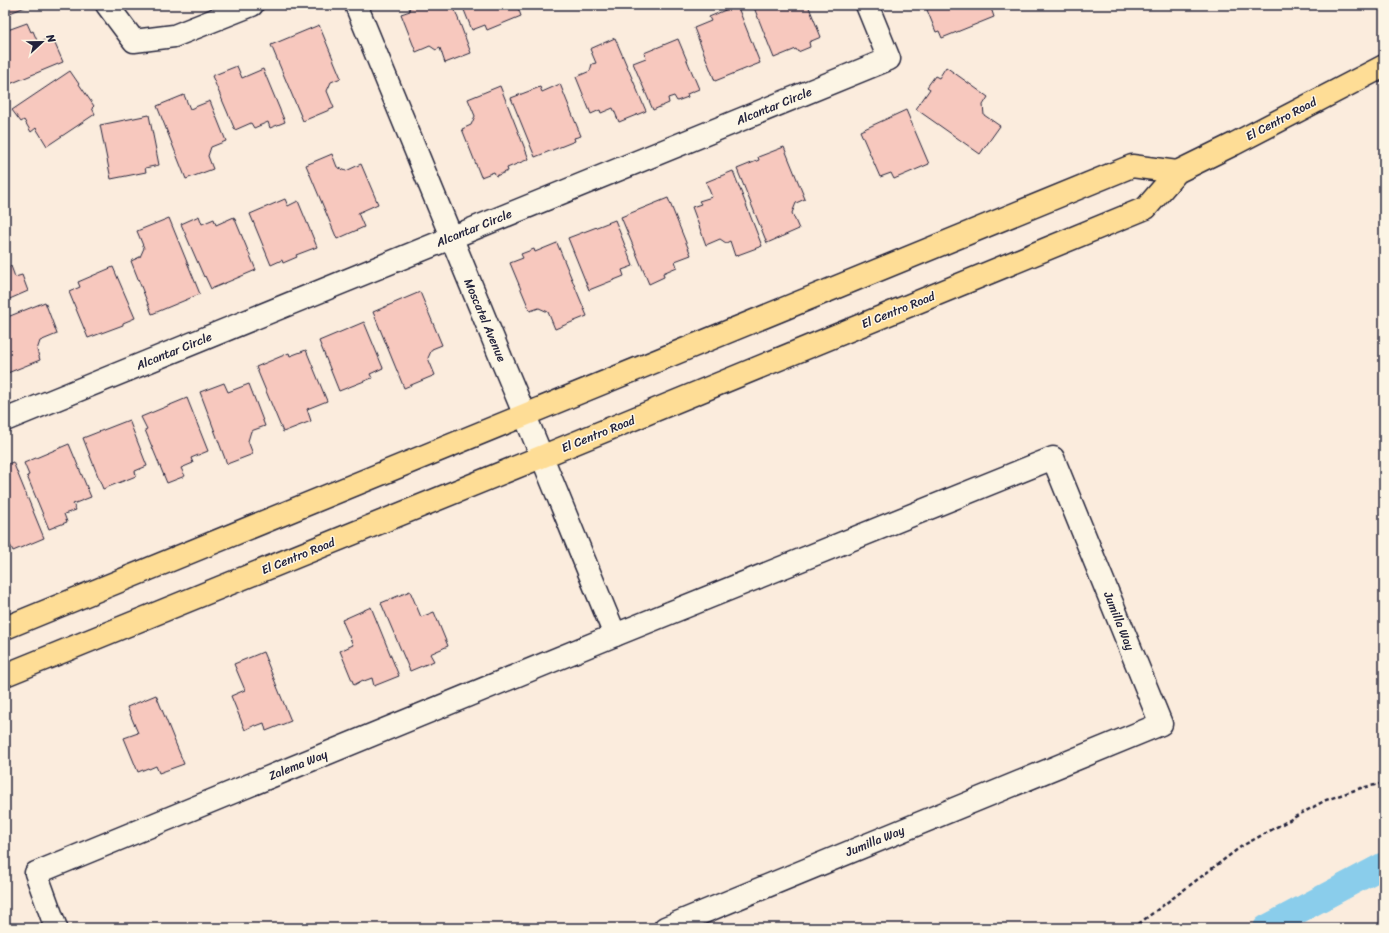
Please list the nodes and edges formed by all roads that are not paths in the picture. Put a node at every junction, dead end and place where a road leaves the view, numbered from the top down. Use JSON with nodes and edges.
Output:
{"nodes":[{"id":1,"x":107,"y":5,"type":"edge"},
{"id":2,"x":252,"y":5,"type":"edge"},
{"id":3,"x":356,"y":5,"type":"edge"},
{"id":4,"x":867,"y":5,"type":"edge"},
{"id":5,"x":1384,"y":66,"type":"edge"},
{"id":6,"x":1177,"y":172,"type":"junction"},
{"id":7,"x":451,"y":238,"type":"junction"},
{"id":8,"x":524,"y":415,"type":"junction"},
{"id":9,"x":5,"y":420,"type":"edge"},
{"id":10,"x":541,"y":457,"type":"junction"},
{"id":11,"x":5,"y":628,"type":"edge"},
{"id":12,"x":615,"y":635,"type":"junction"},
{"id":13,"x":5,"y":675,"type":"edge"},
{"id":14,"x":56,"y":928,"type":"edge"},
{"id":15,"x":664,"y":928,"type":"edge"}],
"edges":[{"from":1,"to":2,"type":"street"},
{"from":3,"to":7,"type":"street","name":"Moscatel Avenue"},
{"from":4,"to":7,"type":"street","name":"Alcantar Circle"},
{"from":5,"to":6,"type":"main road","name":"El Centro Road"},
{"from":6,"to":8,"type":"main road"},
{"from":6,"to":10,"type":"main road","name":"El Centro Road"},
{"from":7,"to":8,"type":"street","name":"Moscatel Avenue"},
{"from":7,"to":9,"type":"street","name":"Alcantar Circle"},
{"from":8,"to":10,"type":"street","name":"Moscatel Avenue"},
{"from":8,"to":11,"type":"main road"},
{"from":10,"to":12,"type":"street","name":"Moscatel Avenue"},
{"from":10,"to":13,"type":"main road","name":"El Centro Road"},
{"from":12,"to":14,"type":"street","name":"Zalema Way"},
{"from":12,"to":15,"type":"street","name":"Jumilla Way"}]}
